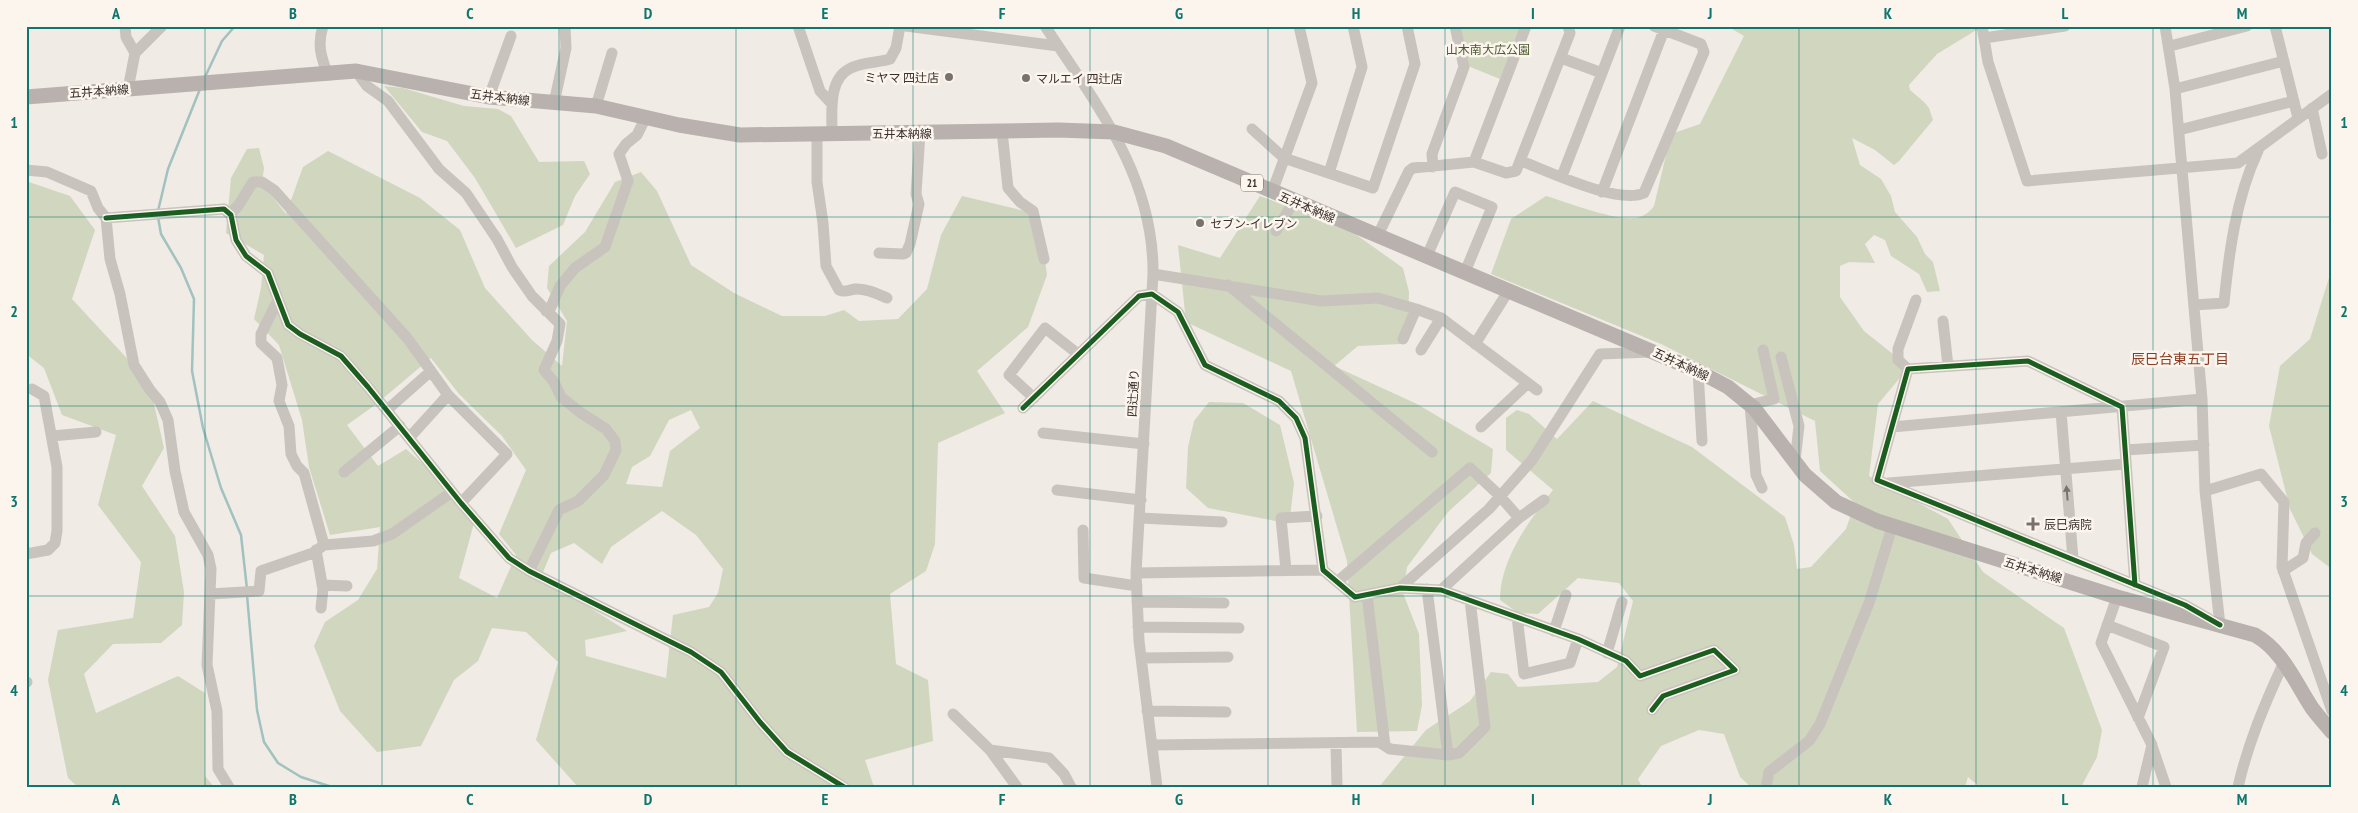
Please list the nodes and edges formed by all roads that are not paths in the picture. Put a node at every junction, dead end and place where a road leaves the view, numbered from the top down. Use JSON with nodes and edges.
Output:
{"nodes":[{"id":1,"x":125,"y":26,"type":"edge"},
{"id":2,"x":162,"y":26,"type":"edge"},
{"id":3,"x":323,"y":26,"type":"edge"},
{"id":4,"x":565,"y":26,"type":"edge"},
{"id":5,"x":798,"y":26,"type":"edge"},
{"id":6,"x":900,"y":26,"type":"edge"},
{"id":7,"x":906,"y":26,"type":"edge"},
{"id":8,"x":1045,"y":26,"type":"edge"},
{"id":9,"x":1298,"y":26,"type":"edge"},
{"id":10,"x":1353,"y":26,"type":"edge"},
{"id":11,"x":1407,"y":26,"type":"edge"},
{"id":12,"x":1455,"y":26,"type":"edge"},
{"id":13,"x":1526,"y":26,"type":"edge"},
{"id":14,"x":1568,"y":26,"type":"edge"},
{"id":15,"x":1620,"y":26,"type":"edge"},
{"id":16,"x":2065,"y":26,"type":"edge"},
{"id":17,"x":2165,"y":26,"type":"edge"},
{"id":18,"x":2247,"y":26,"type":"edge"},
{"id":19,"x":2275,"y":26,"type":"edge"},
{"id":20,"x":1659,"y":28,"type":"edge"},
{"id":21,"x":2234,"y":28,"type":"edge"},
{"id":22,"x":1983,"y":32,"type":"edge"},
{"id":23,"x":511,"y":36,"type":"dead end"},
{"id":24,"x":1058,"y":46,"type":"junction"},
{"id":25,"x":2170,"y":46,"type":"junction"},
{"id":26,"x":135,"y":53,"type":"junction"},
{"id":27,"x":612,"y":53,"type":"dead end"},
{"id":28,"x":1561,"y":58,"type":"junction"},
{"id":29,"x":2284,"y":61,"type":"junction"},
{"id":30,"x":356,"y":71,"type":"junction"},
{"id":31,"x":1602,"y":73,"type":"junction"},
{"id":32,"x":328,"y":75,"type":"junction"},
{"id":33,"x":128,"y":89,"type":"junction"},
{"id":34,"x":2175,"y":89,"type":"junction"},
{"id":35,"x":2332,"y":94,"type":"edge"},
{"id":36,"x":26,"y":96,"type":"edge"},
{"id":37,"x":489,"y":97,"type":"junction"},
{"id":38,"x":2294,"y":100,"type":"junction"},
{"id":39,"x":554,"y":103,"type":"junction"},
{"id":40,"x":832,"y":104,"type":"junction"},
{"id":41,"x":596,"y":106,"type":"junction"},
{"id":42,"x":2312,"y":108,"type":"junction"},
{"id":43,"x":646,"y":117,"type":"junction"},
{"id":44,"x":2298,"y":118,"type":"junction"},
{"id":45,"x":1252,"y":129,"type":"dead end"},
{"id":46,"x":2179,"y":130,"type":"junction"},
{"id":47,"x":1002,"y":131,"type":"junction"},
{"id":48,"x":1114,"y":132,"type":"junction"},
{"id":49,"x":824,"y":133,"type":"junction"},
{"id":50,"x":920,"y":133,"type":"junction"},
{"id":51,"x":2259,"y":149,"type":"junction"},
{"id":52,"x":2322,"y":154,"type":"dead end"},
{"id":53,"x":1284,"y":158,"type":"junction"},
{"id":54,"x":1521,"y":161,"type":"junction"},
{"id":55,"x":1474,"y":162,"type":"junction"},
{"id":56,"x":1433,"y":167,"type":"junction"},
{"id":57,"x":2182,"y":168,"type":"junction"},
{"id":58,"x":26,"y":170,"type":"edge"},
{"id":59,"x":1329,"y":173,"type":"junction"},
{"id":60,"x":1562,"y":176,"type":"junction"},
{"id":61,"x":1272,"y":192,"type":"junction"},
{"id":62,"x":1602,"y":192,"type":"junction"},
{"id":63,"x":1294,"y":201,"type":"junction"},
{"id":64,"x":230,"y":214,"type":"junction"},
{"id":65,"x":106,"y":218,"type":"junction"},
{"id":66,"x":1276,"y":231,"type":"dead end"},
{"id":67,"x":1377,"y":236,"type":"junction"},
{"id":68,"x":878,"y":253,"type":"dead end"},
{"id":69,"x":1427,"y":256,"type":"junction"},
{"id":70,"x":1044,"y":259,"type":"dead end"},
{"id":71,"x":1466,"y":272,"type":"junction"},
{"id":72,"x":1153,"y":274,"type":"junction"},
{"id":73,"x":1228,"y":285,"type":"junction"},
{"id":74,"x":1509,"y":290,"type":"junction"},
{"id":75,"x":1152,"y":294,"type":"junction"},
{"id":76,"x":888,"y":298,"type":"dead end"},
{"id":77,"x":278,"y":300,"type":"junction"},
{"id":78,"x":1916,"y":300,"type":"dead end"},
{"id":79,"x":2194,"y":305,"type":"junction"},
{"id":80,"x":1416,"y":309,"type":"junction"},
{"id":81,"x":546,"y":311,"type":"junction"},
{"id":82,"x":1441,"y":318,"type":"junction"},
{"id":83,"x":1943,"y":321,"type":"dead end"},
{"id":84,"x":1403,"y":339,"type":"dead end"},
{"id":85,"x":1475,"y":344,"type":"junction"},
{"id":86,"x":1421,"y":350,"type":"dead end"},
{"id":87,"x":1763,"y":350,"type":"dead end"},
{"id":88,"x":1656,"y":352,"type":"junction"},
{"id":89,"x":1078,"y":354,"type":"junction"},
{"id":90,"x":1781,"y":356,"type":"dead end"},
{"id":91,"x":1948,"y":366,"type":"junction"},
{"id":92,"x":1908,"y":369,"type":"junction"},
{"id":93,"x":431,"y":370,"type":"junction"},
{"id":94,"x":1698,"y":371,"type":"junction"},
{"id":95,"x":32,"y":389,"type":"dead end"},
{"id":96,"x":448,"y":396,"type":"junction"},
{"id":97,"x":1034,"y":398,"type":"junction"},
{"id":98,"x":2202,"y":399,"type":"junction"},
{"id":99,"x":1750,"y":405,"type":"junction"},
{"id":100,"x":2122,"y":407,"type":"junction"},
{"id":101,"x":1023,"y":408,"type":"dead end"},
{"id":102,"x":387,"y":410,"type":"junction"},
{"id":103,"x":2061,"y":412,"type":"junction"},
{"id":104,"x":400,"y":426,"type":"junction"},
{"id":105,"x":1481,"y":427,"type":"dead end"},
{"id":106,"x":1892,"y":427,"type":"junction"},
{"id":107,"x":96,"y":432,"type":"dead end"},
{"id":108,"x":1043,"y":433,"type":"dead end"},
{"id":109,"x":52,"y":436,"type":"junction"},
{"id":110,"x":409,"y":438,"type":"junction"},
{"id":111,"x":1702,"y":441,"type":"dead end"},
{"id":112,"x":1144,"y":444,"type":"junction"},
{"id":113,"x":2204,"y":445,"type":"junction"},
{"id":114,"x":2125,"y":450,"type":"junction"},
{"id":115,"x":1432,"y":452,"type":"dead end"},
{"id":116,"x":1795,"y":461,"type":"junction"},
{"id":117,"x":2126,"y":464,"type":"junction"},
{"id":118,"x":2066,"y":469,"type":"junction"},
{"id":119,"x":344,"y":472,"type":"dead end"},
{"id":120,"x":1887,"y":483,"type":"junction"},
{"id":121,"x":1762,"y":488,"type":"dead end"},
{"id":122,"x":1057,"y":490,"type":"dead end"},
{"id":123,"x":2205,"y":491,"type":"junction"},
{"id":124,"x":452,"y":492,"type":"junction"},
{"id":125,"x":1499,"y":496,"type":"junction"},
{"id":126,"x":1141,"y":500,"type":"junction"},
{"id":127,"x":1544,"y":500,"type":"dead end"},
{"id":128,"x":461,"y":503,"type":"junction"},
{"id":129,"x":1317,"y":516,"type":"junction"},
{"id":130,"x":1140,"y":518,"type":"junction"},
{"id":131,"x":1519,"y":518,"type":"junction"},
{"id":132,"x":1222,"y":522,"type":"dead end"},
{"id":133,"x":1892,"y":527,"type":"junction"},
{"id":134,"x":1083,"y":530,"type":"dead end"},
{"id":135,"x":2315,"y":533,"type":"dead end"},
{"id":136,"x":320,"y":547,"type":"junction"},
{"id":137,"x":26,"y":554,"type":"edge"},
{"id":138,"x":2073,"y":559,"type":"junction"},
{"id":139,"x":1286,"y":570,"type":"junction"},
{"id":140,"x":1323,"y":570,"type":"junction"},
{"id":141,"x":529,"y":571,"type":"junction"},
{"id":142,"x":2283,"y":571,"type":"junction"},
{"id":143,"x":1136,"y":573,"type":"junction"},
{"id":144,"x":1337,"y":582,"type":"junction"},
{"id":145,"x":322,"y":585,"type":"junction"},
{"id":146,"x":2135,"y":585,"type":"junction"},
{"id":147,"x":347,"y":586,"type":"dead end"},
{"id":148,"x":1137,"y":586,"type":"junction"},
{"id":149,"x":1400,"y":588,"type":"junction"},
{"id":150,"x":1427,"y":589,"type":"junction"},
{"id":151,"x":1441,"y":590,"type":"junction"},
{"id":152,"x":210,"y":594,"type":"junction"},
{"id":153,"x":1367,"y":595,"type":"junction"},
{"id":154,"x":1566,"y":595,"type":"dead end"},
{"id":155,"x":2118,"y":597,"type":"junction"},
{"id":156,"x":1470,"y":600,"type":"junction"},
{"id":157,"x":1137,"y":602,"type":"junction"},
{"id":158,"x":1622,"y":602,"type":"dead end"},
{"id":159,"x":1224,"y":603,"type":"dead end"},
{"id":160,"x":321,"y":608,"type":"dead end"},
{"id":161,"x":1517,"y":617,"type":"junction"},
{"id":162,"x":2220,"y":624,"type":"junction"},
{"id":163,"x":2107,"y":625,"type":"junction"},
{"id":164,"x":1138,"y":627,"type":"junction"},
{"id":165,"x":1239,"y":628,"type":"dead end"},
{"id":166,"x":1554,"y":631,"type":"junction"},
{"id":167,"x":1578,"y":639,"type":"junction"},
{"id":168,"x":1608,"y":653,"type":"junction"},
{"id":169,"x":1228,"y":656,"type":"dead end"},
{"id":170,"x":1141,"y":658,"type":"junction"},
{"id":171,"x":2284,"y":662,"type":"junction"},
{"id":172,"x":1652,"y":710,"type":"dead end"},
{"id":173,"x":1147,"y":711,"type":"junction"},
{"id":174,"x":1226,"y":712,"type":"dead end"},
{"id":175,"x":2332,"y":712,"type":"edge"},
{"id":176,"x":953,"y":714,"type":"dead end"},
{"id":177,"x":2138,"y":718,"type":"junction"},
{"id":178,"x":2332,"y":732,"type":"edge"},
{"id":179,"x":1336,"y":744,"type":"junction"},
{"id":180,"x":1152,"y":745,"type":"junction"},
{"id":181,"x":2152,"y":745,"type":"junction"},
{"id":182,"x":1385,"y":746,"type":"junction"},
{"id":183,"x":990,"y":750,"type":"junction"},
{"id":184,"x":1448,"y":755,"type":"junction"},
{"id":185,"x":229,"y":787,"type":"edge"},
{"id":186,"x":844,"y":787,"type":"edge"},
{"id":187,"x":1017,"y":787,"type":"edge"},
{"id":188,"x":1070,"y":787,"type":"edge"},
{"id":189,"x":1157,"y":787,"type":"edge"},
{"id":190,"x":1337,"y":787,"type":"edge"},
{"id":191,"x":1766,"y":787,"type":"edge"},
{"id":192,"x":2142,"y":787,"type":"edge"},
{"id":193,"x":2166,"y":787,"type":"edge"},
{"id":194,"x":2238,"y":787,"type":"edge"}],
"edges":[{"from":1,"to":26,"type":"street"},
{"from":2,"to":26,"type":"street"},
{"from":3,"to":32,"type":"street"},
{"from":4,"to":39,"type":"street"},
{"from":5,"to":40,"type":"street"},
{"from":6,"to":40,"type":"street"},
{"from":7,"to":24,"type":"street"},
{"from":8,"to":24,"type":"street","name":"四辻通り"},
{"from":9,"to":53,"type":"street"},
{"from":10,"to":59,"type":"street"},
{"from":11,"to":59,"type":"street"},
{"from":12,"to":56,"type":"street"},
{"from":13,"to":55,"type":"street"},
{"from":14,"to":28,"type":"street"},
{"from":15,"to":31,"type":"street"},
{"from":16,"to":22,"type":"street"},
{"from":17,"to":25,"type":"street"},
{"from":18,"to":21,"type":"street"},
{"from":19,"to":29,"type":"street"},
{"from":20,"to":62,"type":"street"},
{"from":20,"to":62,"type":"street"},
{"from":21,"to":25,"type":"street"},
{"from":22,"to":57,"type":"street"},
{"from":23,"to":37,"type":"street"},
{"from":24,"to":48,"type":"street","name":"四辻通り"},
{"from":25,"to":34,"type":"street"},
{"from":26,"to":33,"type":"street"},
{"from":27,"to":41,"type":"street"},
{"from":28,"to":31,"type":"street"},
{"from":28,"to":54,"type":"street"},
{"from":29,"to":34,"type":"street"},
{"from":29,"to":38,"type":"street"},
{"from":30,"to":32,"type":"main road","name":"五井本納線","number":"21"},
{"from":30,"to":37,"type":"main road","name":"五井本納線","number":"21"},
{"from":30,"to":81,"type":"street"},
{"from":31,"to":60,"type":"street"},
{"from":32,"to":33,"type":"main road","name":"五井本納線","number":"21"},
{"from":33,"to":36,"type":"main road","name":"五井本納線","number":"21"},
{"from":34,"to":46,"type":"street"},
{"from":35,"to":42,"type":"street"},
{"from":37,"to":39,"type":"main road","name":"五井本納線","number":"21"},
{"from":38,"to":44,"type":"street"},
{"from":38,"to":46,"type":"street"},
{"from":39,"to":41,"type":"main road","name":"五井本納線","number":"21"},
{"from":40,"to":49,"type":"street"},
{"from":41,"to":43,"type":"main road","name":"五井本納線","number":"21"},
{"from":42,"to":44,"type":"street"},
{"from":42,"to":52,"type":"street"},
{"from":43,"to":49,"type":"main road","name":"五井本納線","number":"21"},
{"from":43,"to":81,"type":"street"},
{"from":44,"to":51,"type":"street"},
{"from":45,"to":53,"type":"street"},
{"from":46,"to":57,"type":"street"},
{"from":47,"to":48,"type":"main road","name":"五井本納線","number":"21"},
{"from":47,"to":50,"type":"main road","name":"五井本納線","number":"21"},
{"from":47,"to":70,"type":"street"},
{"from":48,"to":61,"type":"main road","name":"五井本納線","number":"21"},
{"from":48,"to":72,"type":"street","name":"四辻通り"},
{"from":49,"to":50,"type":"main road","name":"五井本納線","number":"21"},
{"from":49,"to":76,"type":"street"},
{"from":50,"to":68,"type":"street"},
{"from":51,"to":57,"type":"street"},
{"from":51,"to":79,"type":"street"},
{"from":53,"to":59,"type":"street"},
{"from":53,"to":61,"type":"street"},
{"from":54,"to":55,"type":"street"},
{"from":54,"to":60,"type":"street"},
{"from":55,"to":56,"type":"street"},
{"from":56,"to":67,"type":"street"},
{"from":57,"to":79,"type":"street"},
{"from":58,"to":65,"type":"street"},
{"from":60,"to":62,"type":"street"},
{"from":61,"to":63,"type":"main road","name":"五井本納線","number":"21"},
{"from":63,"to":66,"type":"street"},
{"from":63,"to":67,"type":"main road","name":"五井本納線","number":"21"},
{"from":64,"to":65,"type":"street"},
{"from":64,"to":77,"type":"street"},
{"from":64,"to":93,"type":"street"},
{"from":65,"to":152,"type":"street"},
{"from":67,"to":69,"type":"main road","name":"五井本納線","number":"21"},
{"from":69,"to":71,"type":"main road","name":"五井本納線","number":"21"},
{"from":69,"to":71,"type":"street"},
{"from":71,"to":74,"type":"main road","name":"五井本納線","number":"21"},
{"from":72,"to":73,"type":"street"},
{"from":72,"to":75,"type":"street","name":"四辻通り"},
{"from":73,"to":80,"type":"street"},
{"from":73,"to":115,"type":"street"},
{"from":74,"to":85,"type":"street"},
{"from":74,"to":88,"type":"main road","name":"五井本納線","number":"21"},
{"from":75,"to":89,"type":"street"},
{"from":75,"to":112,"type":"street","name":"四辻通り"},
{"from":75,"to":129,"type":"street"},
{"from":77,"to":102,"type":"street"},
{"from":77,"to":136,"type":"street"},
{"from":78,"to":92,"type":"street"},
{"from":79,"to":98,"type":"street"},
{"from":80,"to":82,"type":"street"},
{"from":80,"to":84,"type":"street"},
{"from":81,"to":141,"type":"street"},
{"from":82,"to":85,"type":"street"},
{"from":82,"to":86,"type":"street"},
{"from":83,"to":91,"type":"street"},
{"from":85,"to":105,"type":"street"},
{"from":87,"to":99,"type":"street"},
{"from":88,"to":94,"type":"main road","name":"五井本納線","number":"21"},
{"from":88,"to":125,"type":"street"},
{"from":89,"to":97,"type":"street"},
{"from":89,"to":97,"type":"street"},
{"from":90,"to":116,"type":"street"},
{"from":91,"to":92,"type":"street"},
{"from":91,"to":100,"type":"street"},
{"from":92,"to":106,"type":"street"},
{"from":93,"to":96,"type":"street"},
{"from":93,"to":102,"type":"street"},
{"from":94,"to":99,"type":"main road","name":"五井本納線","number":"21"},
{"from":94,"to":111,"type":"street"},
{"from":95,"to":109,"type":"street"},
{"from":96,"to":110,"type":"street"},
{"from":96,"to":128,"type":"street"},
{"from":97,"to":101,"type":"street"},
{"from":98,"to":100,"type":"street"},
{"from":98,"to":113,"type":"street"},
{"from":99,"to":116,"type":"main road","name":"五井本納線","number":"21"},
{"from":99,"to":121,"type":"street"},
{"from":100,"to":103,"type":"street"},
{"from":100,"to":114,"type":"street"},
{"from":102,"to":104,"type":"street"},
{"from":103,"to":106,"type":"street"},
{"from":103,"to":118,"type":"street"},
{"from":104,"to":110,"type":"street"},
{"from":104,"to":119,"type":"street"},
{"from":106,"to":120,"type":"street"},
{"from":107,"to":109,"type":"street"},
{"from":108,"to":112,"type":"street"},
{"from":109,"to":137,"type":"street"},
{"from":110,"to":124,"type":"street"},
{"from":112,"to":126,"type":"street","name":"四辻通り"},
{"from":113,"to":114,"type":"street"},
{"from":113,"to":123,"type":"street"},
{"from":114,"to":117,"type":"street"},
{"from":116,"to":133,"type":"main road","name":"五井本納線","number":"21"},
{"from":117,"to":118,"type":"street"},
{"from":117,"to":146,"type":"street"},
{"from":118,"to":120,"type":"street"},
{"from":138,"to":118,"type":"street","one_way":true},
{"from":120,"to":138,"type":"street"},
{"from":122,"to":126,"type":"street"},
{"from":123,"to":142,"type":"street"},
{"from":123,"to":162,"type":"street"},
{"from":124,"to":128,"type":"street"},
{"from":124,"to":136,"type":"street"},
{"from":125,"to":131,"type":"street"},
{"from":125,"to":144,"type":"street"},
{"from":125,"to":149,"type":"street"},
{"from":126,"to":130,"type":"street","name":"四辻通り"},
{"from":127,"to":131,"type":"street"},
{"from":128,"to":141,"type":"street"},
{"from":129,"to":139,"type":"street"},
{"from":129,"to":140,"type":"street"},
{"from":130,"to":132,"type":"street"},
{"from":130,"to":143,"type":"street","name":"四辻通り"},
{"from":131,"to":151,"type":"street"},
{"from":133,"to":155,"type":"main road","name":"五井本納線","number":"21"},
{"from":133,"to":191,"type":"street"},
{"from":134,"to":148,"type":"street"},
{"from":135,"to":142,"type":"street"},
{"from":136,"to":145,"type":"street"},
{"from":136,"to":152,"type":"street"},
{"from":138,"to":146,"type":"street"},
{"from":139,"to":140,"type":"street"},
{"from":139,"to":143,"type":"street"},
{"from":140,"to":144,"type":"street"},
{"from":141,"to":186,"type":"street"},
{"from":142,"to":175,"type":"street"},
{"from":143,"to":148,"type":"street","name":"四辻通り"},
{"from":144,"to":153,"type":"street"},
{"from":145,"to":147,"type":"street"},
{"from":145,"to":160,"type":"street"},
{"from":146,"to":162,"type":"street"},
{"from":148,"to":157,"type":"street","name":"四辻通り"},
{"from":149,"to":150,"type":"street"},
{"from":149,"to":153,"type":"street"},
{"from":150,"to":151,"type":"street"},
{"from":150,"to":184,"type":"street"},
{"from":151,"to":156,"type":"street"},
{"from":152,"to":185,"type":"street"},
{"from":153,"to":182,"type":"street"},
{"from":154,"to":166,"type":"street"},
{"from":155,"to":162,"type":"main road","name":"五井本納線","number":"21"},
{"from":155,"to":163,"type":"street"},
{"from":156,"to":161,"type":"street"},
{"from":156,"to":184,"type":"street"},
{"from":157,"to":159,"type":"street"},
{"from":157,"to":164,"type":"street","name":"四辻通り"},
{"from":158,"to":168,"type":"street"},
{"from":161,"to":166,"type":"street"},
{"from":161,"to":167,"type":"street"},
{"from":162,"to":171,"type":"main road","name":"五井本納線","number":"21"},
{"from":163,"to":177,"type":"street"},
{"from":163,"to":177,"type":"street"},
{"from":164,"to":165,"type":"street"},
{"from":164,"to":170,"type":"street","name":"四辻通り"},
{"from":166,"to":167,"type":"street"},
{"from":167,"to":168,"type":"street"},
{"from":168,"to":172,"type":"street"},
{"from":169,"to":170,"type":"street"},
{"from":170,"to":173,"type":"street","name":"四辻通り"},
{"from":171,"to":178,"type":"main road","name":"五井本納線","number":"21"},
{"from":171,"to":194,"type":"street"},
{"from":173,"to":174,"type":"street"},
{"from":173,"to":180,"type":"street","name":"四辻通り"},
{"from":176,"to":183,"type":"street"},
{"from":177,"to":181,"type":"street"},
{"from":179,"to":180,"type":"street"},
{"from":179,"to":182,"type":"street"},
{"from":179,"to":190,"type":"street"},
{"from":180,"to":189,"type":"street","name":"四辻通り"},
{"from":181,"to":192,"type":"street"},
{"from":181,"to":193,"type":"street"},
{"from":182,"to":184,"type":"street"},
{"from":183,"to":187,"type":"street"},
{"from":183,"to":188,"type":"street"}]}
